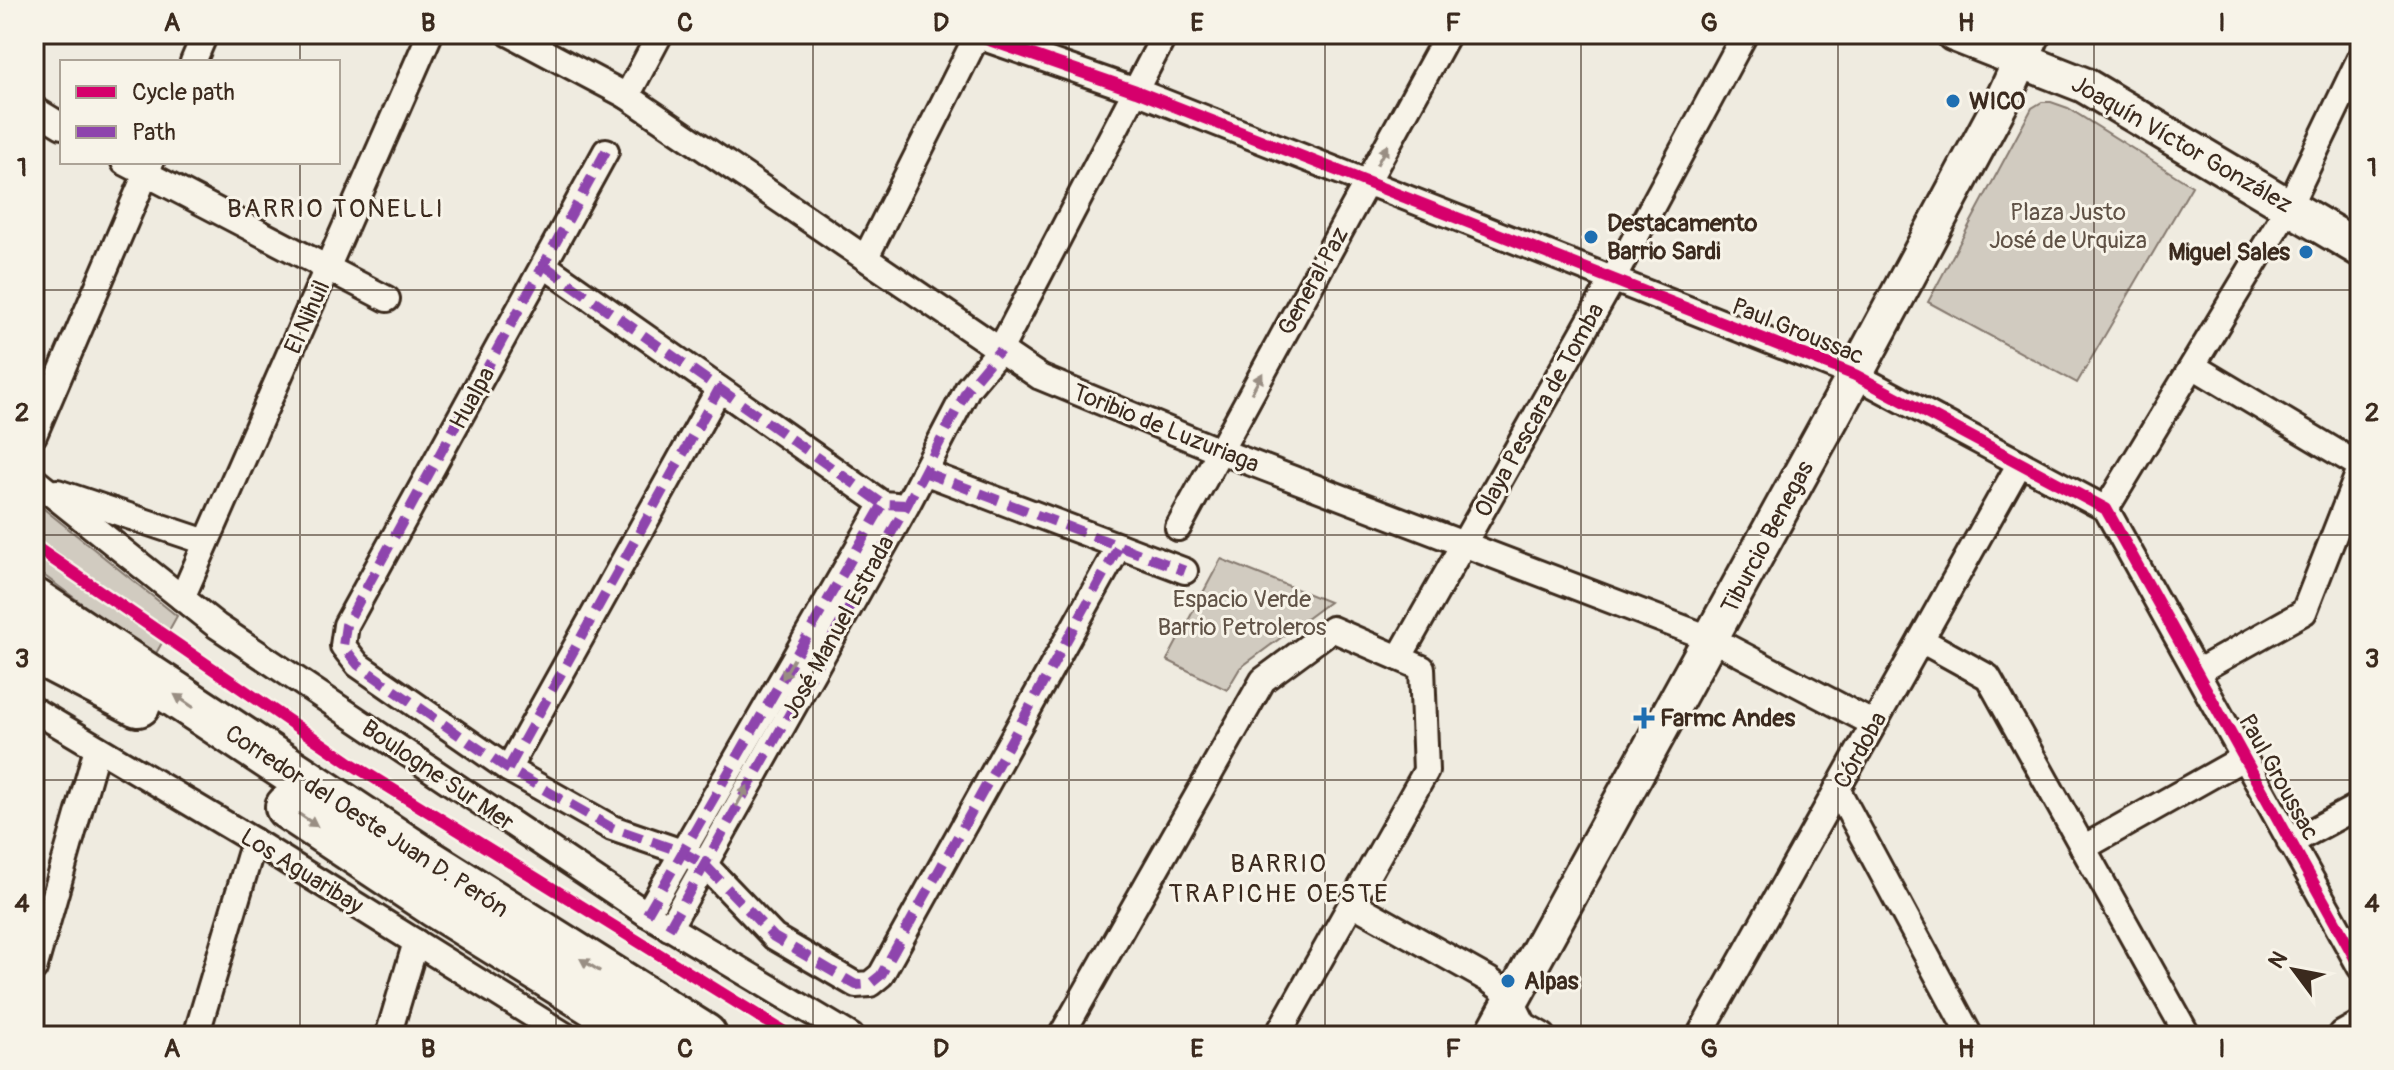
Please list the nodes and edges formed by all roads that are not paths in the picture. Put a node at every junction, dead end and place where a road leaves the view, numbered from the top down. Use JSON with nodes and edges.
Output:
{"nodes":[{"id":1,"x":205,"y":34,"type":"edge"},
{"id":2,"x":430,"y":34,"type":"edge"},
{"id":3,"x":510,"y":34,"type":"edge"},
{"id":4,"x":660,"y":34,"type":"edge"},
{"id":5,"x":1165,"y":34,"type":"edge"},
{"id":6,"x":1448,"y":34,"type":"edge"},
{"id":7,"x":1745,"y":34,"type":"edge"},
{"id":8,"x":1954,"y":34,"type":"edge"},
{"id":9,"x":974,"y":35,"type":"edge"},
{"id":10,"x":2027,"y":47,"type":"edge"},
{"id":11,"x":2360,"y":58,"type":"edge"},
{"id":12,"x":194,"y":60,"type":"edge"},
{"id":13,"x":1136,"y":91,"type":"junction"},
{"id":14,"x":627,"y":96,"type":"junction"},
{"id":15,"x":34,"y":109,"type":"edge"},
{"id":16,"x":60,"y":125,"type":"edge"},
{"id":17,"x":606,"y":151,"type":"dead end"},
{"id":18,"x":140,"y":166,"type":"edge"},
{"id":19,"x":1367,"y":183,"type":"junction"},
{"id":20,"x":2289,"y":206,"type":"junction"},
{"id":21,"x":2360,"y":249,"type":"edge"},
{"id":22,"x":866,"y":257,"type":"junction"},
{"id":23,"x":545,"y":266,"type":"junction"},
{"id":24,"x":328,"y":268,"type":"junction"},
{"id":25,"x":1612,"y":281,"type":"junction"},
{"id":26,"x":387,"y":299,"type":"dead end"},
{"id":27,"x":1000,"y":350,"type":"junction"},
{"id":28,"x":2193,"y":366,"type":"junction"},
{"id":29,"x":1855,"y":375,"type":"junction"},
{"id":30,"x":719,"y":389,"type":"junction"},
{"id":31,"x":34,"y":435,"type":"edge"},
{"id":32,"x":1220,"y":451,"type":"junction"},
{"id":33,"x":2020,"y":463,"type":"junction"},
{"id":34,"x":2360,"y":467,"type":"edge"},
{"id":35,"x":924,"y":472,"type":"junction"},
{"id":36,"x":39,"y":484,"type":"edge"},
{"id":37,"x":895,"y":505,"type":"junction"},
{"id":38,"x":2106,"y":509,"type":"junction"},
{"id":39,"x":1178,"y":528,"type":"dead end"},
{"id":40,"x":206,"y":542,"type":"junction"},
{"id":41,"x":1119,"y":546,"type":"junction"},
{"id":42,"x":1463,"y":546,"type":"junction"},
{"id":43,"x":1185,"y":571,"type":"dead end"},
{"id":44,"x":34,"y":579,"type":"edge"},
{"id":45,"x":182,"y":598,"type":"junction"},
{"id":46,"x":34,"y":601,"type":"edge"},
{"id":47,"x":34,"y":636,"type":"edge"},
{"id":48,"x":1712,"y":639,"type":"junction"},
{"id":49,"x":1921,"y":640,"type":"junction"},
{"id":50,"x":34,"y":650,"type":"edge"},
{"id":51,"x":1399,"y":658,"type":"junction"},
{"id":52,"x":2197,"y":672,"type":"junction"},
{"id":53,"x":142,"y":691,"type":"junction"},
{"id":54,"x":34,"y":710,"type":"edge"},
{"id":55,"x":1874,"y":724,"type":"junction"},
{"id":56,"x":97,"y":748,"type":"junction"},
{"id":57,"x":2243,"y":758,"type":"junction"},
{"id":58,"x":508,"y":769,"type":"junction"},
{"id":59,"x":1837,"y":789,"type":"junction"},
{"id":60,"x":2360,"y":805,"type":"edge"},
{"id":61,"x":254,"y":841,"type":"junction"},
{"id":62,"x":2290,"y":843,"type":"junction"},
{"id":63,"x":2083,"y":848,"type":"junction"},
{"id":64,"x":682,"y":852,"type":"junction"},
{"id":65,"x":704,"y":864,"type":"junction"},
{"id":66,"x":1352,"y":903,"type":"junction"},
{"id":67,"x":647,"y":914,"type":"junction"},
{"id":68,"x":669,"y":928,"type":"junction"},
{"id":69,"x":416,"y":942,"type":"junction"},
{"id":70,"x":2360,"y":967,"type":"edge"},
{"id":71,"x":34,"y":969,"type":"edge"},
{"id":72,"x":1512,"y":1000,"type":"junction"},
{"id":73,"x":645,"y":1017,"type":"edge"},
{"id":74,"x":2360,"y":1027,"type":"edge"},
{"id":75,"x":558,"y":1034,"type":"edge"},
{"id":76,"x":1966,"y":1035,"type":"edge"},
{"id":77,"x":196,"y":1036,"type":"edge"},
{"id":78,"x":388,"y":1036,"type":"edge"},
{"id":79,"x":704,"y":1036,"type":"edge"},
{"id":80,"x":739,"y":1036,"type":"edge"},
{"id":81,"x":851,"y":1036,"type":"edge"},
{"id":82,"x":1061,"y":1036,"type":"edge"},
{"id":83,"x":1277,"y":1036,"type":"edge"},
{"id":84,"x":1492,"y":1036,"type":"edge"},
{"id":85,"x":1543,"y":1036,"type":"edge"},
{"id":86,"x":1699,"y":1036,"type":"edge"},
{"id":87,"x":2188,"y":1036,"type":"edge"},
{"id":88,"x":2344,"y":1036,"type":"edge"}],
"edges":[{"from":1,"to":12,"type":"street"},
{"from":2,"to":24,"type":"street","name":"El Nihuil"},
{"from":3,"to":14,"type":"street","name":"Toribio de Luzuriaga"},
{"from":4,"to":14,"type":"street"},
{"from":5,"to":13,"type":"street"},
{"from":19,"to":6,"type":"street","name":"General Paz","one_way":true},
{"from":7,"to":25,"type":"street","name":"Olaya Pescara de Tomba"},
{"from":8,"to":10,"type":"main road","name":"Joaquín Víctor González"},
{"from":9,"to":13,"type":"street","name":"Paul Groussac"},
{"from":9,"to":22,"type":"street"},
{"from":10,"to":20,"type":"main road","name":"Joaquín Víctor González"},
{"from":10,"to":29,"type":"main road","name":"Tiburcio Benegas"},
{"from":11,"to":20,"type":"street"},
{"from":13,"to":19,"type":"street","name":"Paul Groussac"},
{"from":13,"to":27,"type":"street"},
{"from":14,"to":22,"type":"street","name":"Toribio de Luzuriaga"},
{"from":15,"to":16,"type":"street"},
{"from":17,"to":23,"type":"street","name":"Hualpa"},
{"from":18,"to":24,"type":"street"},
{"from":18,"to":31,"type":"street"},
{"from":19,"to":25,"type":"street","name":"Paul Groussac"},
{"from":32,"to":19,"type":"street","name":"General Paz","one_way":true},
{"from":20,"to":21,"type":"main road","name":"Joaquín Víctor González"},
{"from":20,"to":28,"type":"street"},
{"from":22,"to":27,"type":"street","name":"Toribio de Luzuriaga"},
{"from":23,"to":30,"type":"street"},
{"from":23,"to":58,"type":"street","name":"Hualpa"},
{"from":24,"to":26,"type":"street"},
{"from":24,"to":40,"type":"street","name":"El Nihuil"},
{"from":25,"to":29,"type":"street","name":"Paul Groussac"},
{"from":25,"to":42,"type":"street","name":"Olaya Pescara de Tomba"},
{"from":27,"to":32,"type":"street","name":"Toribio de Luzuriaga"},
{"from":27,"to":35,"type":"street","name":"José Manuel Estrada"},
{"from":28,"to":34,"type":"street"},
{"from":28,"to":38,"type":"street"},
{"from":29,"to":33,"type":"street","name":"Paul Groussac"},
{"from":29,"to":48,"type":"main road","name":"Tiburcio Benegas"},
{"from":30,"to":37,"type":"street"},
{"from":30,"to":58,"type":"street"},
{"from":32,"to":39,"type":"street","name":"General Paz"},
{"from":32,"to":42,"type":"street","name":"Toribio de Luzuriaga"},
{"from":33,"to":38,"type":"street","name":"Paul Groussac"},
{"from":33,"to":49,"type":"street","name":"Córdoba"},
{"from":34,"to":52,"type":"street"},
{"from":35,"to":37,"type":"street","name":"José Manuel Estrada"},
{"from":35,"to":41,"type":"street"},
{"from":36,"to":40,"type":"street","name":"Boulogne Sur Mer"},
{"from":36,"to":45,"type":"street","name":"Boulogne Sur Mer"},
{"from":37,"to":64,"type":"street","name":"José Manuel Estrada","one_way":true},
{"from":65,"to":37,"type":"street","name":"José Manuel Estrada","one_way":true},
{"from":38,"to":52,"type":"street","name":"Paul Groussac"},
{"from":40,"to":45,"type":"street","name":"El Nihuil"},
{"from":41,"to":43,"type":"street"},
{"from":41,"to":65,"type":"street"},
{"from":42,"to":48,"type":"street","name":"Toribio de Luzuriaga"},
{"from":42,"to":51,"type":"street","name":"Olaya Pescara de Tomba"},
{"from":44,"to":53,"type":"highway"},
{"from":45,"to":67,"type":"street","name":"Boulogne Sur Mer"},
{"from":46,"to":53,"type":"highway","name":"Corredor del Oeste Juan D. Perón"},
{"from":47,"to":53,"type":"highway","name":"Corredor del Oeste Juan D. Perón"},
{"from":48,"to":55,"type":"street","name":"Toribio de Luzuriaga"},
{"from":48,"to":72,"type":"main road","name":"Tiburcio Benegas"},
{"from":49,"to":55,"type":"street","name":"Córdoba"},
{"from":49,"to":63,"type":"street"},
{"from":50,"to":53,"type":"highway"},
{"from":51,"to":66,"type":"street"},
{"from":51,"to":82,"type":"street"},
{"from":52,"to":57,"type":"street","name":"Paul Groussac"},
{"from":53,"to":73,"type":"highway","name":"Corredor del Oeste Juan D. Perón"},
{"from":54,"to":56,"type":"street","name":"Los Aguaribay"},
{"from":55,"to":59,"type":"street","name":"Córdoba"},
{"from":56,"to":61,"type":"street","name":"Los Aguaribay"},
{"from":56,"to":71,"type":"street"},
{"from":57,"to":62,"type":"street","name":"Paul Groussac"},
{"from":57,"to":63,"type":"street"},
{"from":58,"to":64,"type":"street"},
{"from":59,"to":76,"type":"street"},
{"from":59,"to":86,"type":"street","name":"Córdoba"},
{"from":60,"to":62,"type":"street"},
{"from":61,"to":69,"type":"street","name":"Los Aguaribay"},
{"from":61,"to":77,"type":"street"},
{"from":62,"to":70,"type":"street","name":"Paul Groussac"},
{"from":63,"to":87,"type":"street"},
{"from":64,"to":65,"type":"street"},
{"from":64,"to":67,"type":"street","name":"José Manuel Estrada"},
{"from":65,"to":68,"type":"street","name":"José Manuel Estrada"},
{"from":66,"to":72,"type":"street"},
{"from":66,"to":83,"type":"street"},
{"from":67,"to":68,"type":"street","name":"Boulogne Sur Mer"},
{"from":68,"to":81,"type":"street","name":"Boulogne Sur Mer"},
{"from":69,"to":75,"type":"street","name":"Los Aguaribay"},
{"from":69,"to":78,"type":"street"},
{"from":72,"to":84,"type":"main road","name":"Tiburcio Benegas"},
{"from":72,"to":85,"type":"street"},
{"from":73,"to":79,"type":"highway","name":"Corredor del Oeste Juan D. Perón"},
{"from":73,"to":80,"type":"highway"},
{"from":74,"to":88,"type":"street"}]}
